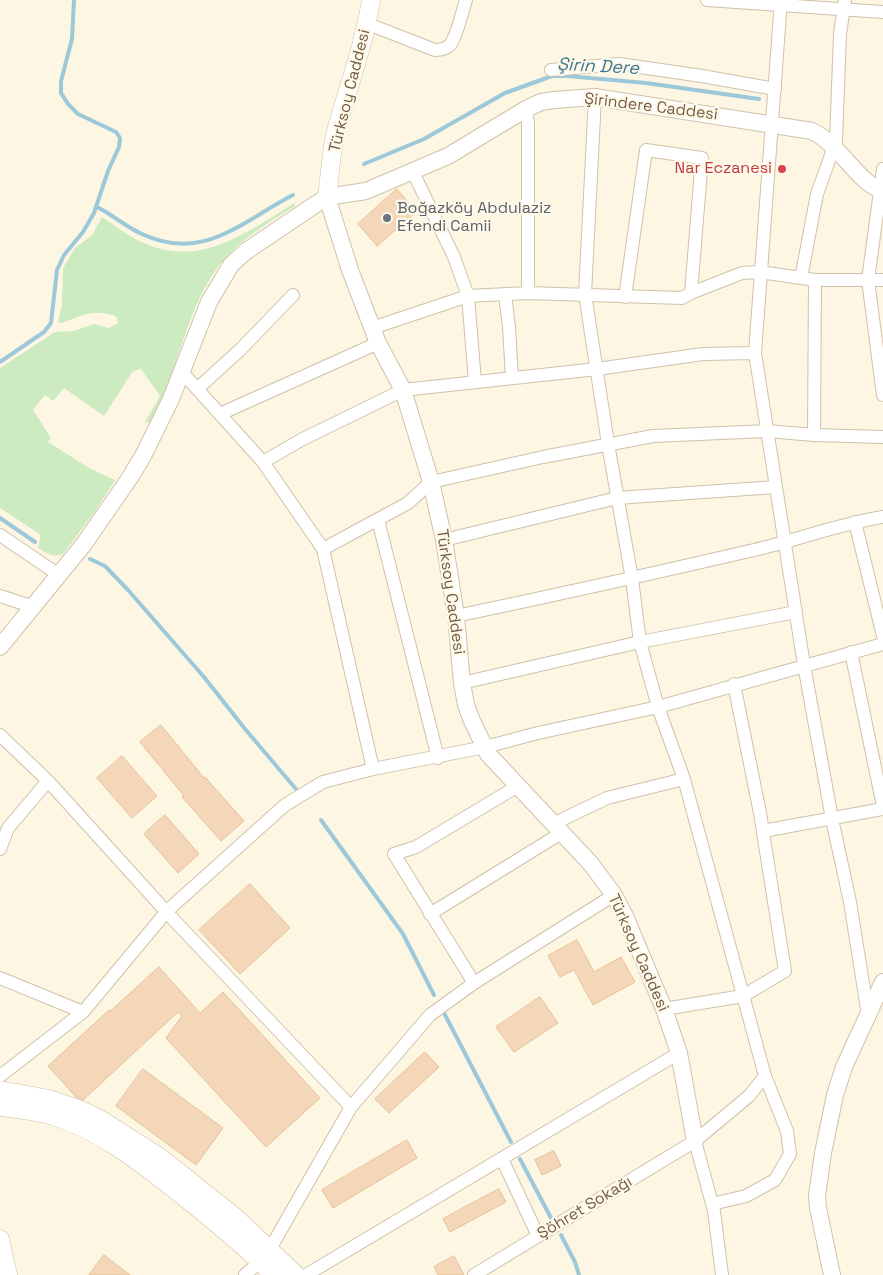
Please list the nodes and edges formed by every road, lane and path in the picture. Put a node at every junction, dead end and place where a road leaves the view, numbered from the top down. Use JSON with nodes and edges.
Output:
{"nodes":[{"id":1,"x":371,"y":0,"type":"edge"},
{"id":2,"x":466,"y":0,"type":"edge"},
{"id":3,"x":707,"y":0,"type":"edge"},
{"id":4,"x":781,"y":3,"type":"edge"},
{"id":5,"x":845,"y":5,"type":"edge"},
{"id":6,"x":883,"y":12,"type":"edge"},
{"id":7,"x":368,"y":24,"type":"junction"},
{"id":8,"x":551,"y":70,"type":"dead end"},
{"id":9,"x":775,"y":89,"type":"junction"},
{"id":10,"x":594,"y":97,"type":"junction"},
{"id":11,"x":526,"y":109,"type":"junction"},
{"id":12,"x":772,"y":124,"type":"junction"},
{"id":13,"x":834,"y":148,"type":"junction"},
{"id":14,"x":883,"y":169,"type":"edge"},
{"id":15,"x":412,"y":170,"type":"junction"},
{"id":16,"x":881,"y":191,"type":"edge"},
{"id":17,"x":327,"y":197,"type":"junction"},
{"id":18,"x":760,"y":272,"type":"junction"},
{"id":19,"x":801,"y":278,"type":"junction"},
{"id":20,"x":814,"y":280,"type":"junction"},
{"id":21,"x":868,"y":280,"type":"junction"},
{"id":22,"x":883,"y":280,"type":"edge"},
{"id":23,"x":528,"y":293,"type":"junction"},
{"id":24,"x":691,"y":293,"type":"junction"},
{"id":25,"x":293,"y":294,"type":"dead end"},
{"id":26,"x":504,"y":294,"type":"junction"},
{"id":27,"x":585,"y":294,"type":"junction"},
{"id":28,"x":468,"y":296,"type":"junction"},
{"id":29,"x":625,"y":297,"type":"junction"},
{"id":30,"x":375,"y":336,"type":"junction"},
{"id":31,"x":755,"y":353,"type":"junction"},
{"id":32,"x":596,"y":369,"type":"junction"},
{"id":33,"x":181,"y":371,"type":"junction"},
{"id":34,"x":512,"y":378,"type":"junction"},
{"id":35,"x":475,"y":382,"type":"junction"},
{"id":36,"x":197,"y":389,"type":"junction"},
{"id":37,"x":403,"y":390,"type":"junction"},
{"id":38,"x":883,"y":395,"type":"edge"},
{"id":39,"x":220,"y":414,"type":"junction"},
{"id":40,"x":767,"y":430,"type":"junction"},
{"id":41,"x":814,"y":434,"type":"junction"},
{"id":42,"x":883,"y":437,"type":"edge"},
{"id":43,"x":608,"y":444,"type":"junction"},
{"id":44,"x":263,"y":462,"type":"junction"},
{"id":45,"x":431,"y":482,"type":"junction"},
{"id":46,"x":776,"y":487,"type":"junction"},
{"id":47,"x":617,"y":498,"type":"junction"},
{"id":48,"x":883,"y":517,"type":"edge"},
{"id":49,"x":378,"y":520,"type":"junction"},
{"id":50,"x":855,"y":522,"type":"junction"},
{"id":51,"x":0,"y":535,"type":"edge"},
{"id":52,"x":444,"y":540,"type":"junction"},
{"id":53,"x":784,"y":543,"type":"junction"},
{"id":54,"x":323,"y":549,"type":"junction"},
{"id":55,"x":59,"y":575,"type":"junction"},
{"id":56,"x":632,"y":579,"type":"junction"},
{"id":57,"x":0,"y":596,"type":"edge"},
{"id":58,"x":34,"y":607,"type":"junction"},
{"id":59,"x":796,"y":612,"type":"junction"},
{"id":60,"x":456,"y":616,"type":"junction"},
{"id":61,"x":883,"y":636,"type":"edge"},
{"id":62,"x":640,"y":642,"type":"junction"},
{"id":63,"x":883,"y":644,"type":"edge"},
{"id":64,"x":0,"y":646,"type":"edge"},
{"id":65,"x":851,"y":652,"type":"junction"},
{"id":66,"x":804,"y":665,"type":"junction"},
{"id":67,"x":462,"y":683,"type":"junction"},
{"id":68,"x":734,"y":684,"type":"junction"},
{"id":69,"x":658,"y":706,"type":"junction"},
{"id":70,"x":0,"y":735,"type":"edge"},
{"id":71,"x":485,"y":747,"type":"junction"},
{"id":72,"x":438,"y":758,"type":"junction"},
{"id":73,"x":373,"y":769,"type":"junction"},
{"id":74,"x":684,"y":779,"type":"junction"},
{"id":75,"x":48,"y":781,"type":"junction"},
{"id":76,"x":518,"y":786,"type":"junction"},
{"id":77,"x":883,"y":808,"type":"edge"},
{"id":78,"x":832,"y":818,"type":"junction"},
{"id":79,"x":559,"y":828,"type":"junction"},
{"id":80,"x":763,"y":831,"type":"junction"},
{"id":81,"x":0,"y":849,"type":"edge"},
{"id":82,"x":614,"y":895,"type":"junction"},
{"id":83,"x":167,"y":912,"type":"junction"},
{"id":84,"x":430,"y":914,"type":"junction"},
{"id":85,"x":0,"y":978,"type":"edge"},
{"id":86,"x":883,"y":982,"type":"edge"},
{"id":87,"x":474,"y":983,"type":"junction"},
{"id":88,"x":743,"y":996,"type":"junction"},
{"id":89,"x":664,"y":1009,"type":"junction"},
{"id":90,"x":83,"y":1012,"type":"junction"},
{"id":91,"x":868,"y":1015,"type":"junction"},
{"id":92,"x":679,"y":1053,"type":"junction"},
{"id":93,"x":0,"y":1076,"type":"edge"},
{"id":94,"x":765,"y":1076,"type":"junction"},
{"id":95,"x":0,"y":1090,"type":"edge"},
{"id":96,"x":0,"y":1106,"type":"edge"},
{"id":97,"x":351,"y":1107,"type":"junction"},
{"id":98,"x":695,"y":1142,"type":"junction"},
{"id":99,"x":502,"y":1159,"type":"junction"},
{"id":100,"x":712,"y":1204,"type":"junction"},
{"id":101,"x":538,"y":1236,"type":"junction"},
{"id":102,"x":0,"y":1239,"type":"edge"},
{"id":103,"x":265,"y":1255,"type":"junction"},
{"id":104,"x":8,"y":1275,"type":"edge"},
{"id":105,"x":245,"y":1275,"type":"edge"},
{"id":106,"x":274,"y":1275,"type":"edge"},
{"id":107,"x":296,"y":1275,"type":"edge"},
{"id":108,"x":306,"y":1275,"type":"edge"},
{"id":109,"x":474,"y":1275,"type":"edge"},
{"id":110,"x":722,"y":1275,"type":"edge"},
{"id":111,"x":832,"y":1275,"type":"edge"}],
"edges":[{"from":1,"to":7,"type":"main road","name":"Türksoy Caddesi"},
{"from":2,"to":7,"type":"street"},
{"from":3,"to":4,"type":"street"},
{"from":4,"to":5,"type":"street"},
{"from":4,"to":9,"type":"street"},
{"from":5,"to":6,"type":"street"},
{"from":5,"to":13,"type":"street"},
{"from":7,"to":17,"type":"main road","name":"Türksoy Caddesi"},
{"from":8,"to":9,"type":"street"},
{"from":9,"to":12,"type":"street"},
{"from":10,"to":11,"type":"street","name":"Şirindere Caddesi"},
{"from":10,"to":12,"type":"street","name":"Şirindere Caddesi"},
{"from":10,"to":27,"type":"street"},
{"from":11,"to":15,"type":"street","name":"Şirindere Caddesi"},
{"from":11,"to":23,"type":"street"},
{"from":12,"to":13,"type":"street","name":"Şirindere Caddesi"},
{"from":12,"to":18,"type":"street"},
{"from":13,"to":16,"type":"street","name":"Şirindere Caddesi"},
{"from":13,"to":19,"type":"street"},
{"from":14,"to":16,"type":"street"},
{"from":15,"to":17,"type":"street","name":"Şirindere Caddesi"},
{"from":15,"to":28,"type":"street"},
{"from":16,"to":21,"type":"street"},
{"from":17,"to":30,"type":"street","name":"Türksoy Caddesi"},
{"from":17,"to":33,"type":"street"},
{"from":18,"to":19,"type":"street"},
{"from":18,"to":24,"type":"street"},
{"from":18,"to":31,"type":"street"},
{"from":19,"to":20,"type":"street"},
{"from":20,"to":21,"type":"street"},
{"from":20,"to":41,"type":"street"},
{"from":21,"to":22,"type":"street"},
{"from":21,"to":38,"type":"street"},
{"from":23,"to":26,"type":"street"},
{"from":23,"to":27,"type":"street"},
{"from":24,"to":29,"type":"street"},
{"from":24,"to":29,"type":"street"},
{"from":25,"to":36,"type":"street"},
{"from":26,"to":28,"type":"street"},
{"from":26,"to":34,"type":"street"},
{"from":27,"to":29,"type":"street"},
{"from":27,"to":32,"type":"street"},
{"from":28,"to":30,"type":"street"},
{"from":28,"to":35,"type":"street"},
{"from":30,"to":37,"type":"street","name":"Türksoy Caddesi"},
{"from":30,"to":39,"type":"street"},
{"from":31,"to":32,"type":"street"},
{"from":31,"to":40,"type":"street"},
{"from":32,"to":34,"type":"street"},
{"from":32,"to":43,"type":"street"},
{"from":33,"to":36,"type":"street"},
{"from":33,"to":55,"type":"street"},
{"from":34,"to":35,"type":"street"},
{"from":35,"to":37,"type":"street"},
{"from":36,"to":39,"type":"street"},
{"from":37,"to":44,"type":"street"},
{"from":37,"to":45,"type":"street","name":"Türksoy Caddesi"},
{"from":39,"to":44,"type":"street"},
{"from":40,"to":41,"type":"street"},
{"from":40,"to":43,"type":"street"},
{"from":40,"to":46,"type":"street"},
{"from":41,"to":42,"type":"street"},
{"from":43,"to":45,"type":"street"},
{"from":43,"to":47,"type":"street"},
{"from":44,"to":54,"type":"street"},
{"from":45,"to":49,"type":"street"},
{"from":45,"to":52,"type":"street","name":"Türksoy Caddesi"},
{"from":46,"to":47,"type":"street"},
{"from":46,"to":53,"type":"street"},
{"from":47,"to":52,"type":"street"},
{"from":47,"to":56,"type":"street"},
{"from":48,"to":50,"type":"street"},
{"from":49,"to":54,"type":"street"},
{"from":49,"to":72,"type":"street"},
{"from":50,"to":53,"type":"street"},
{"from":50,"to":61,"type":"street"},
{"from":51,"to":55,"type":"street"},
{"from":52,"to":60,"type":"street","name":"Türksoy Caddesi"},
{"from":53,"to":56,"type":"street"},
{"from":53,"to":59,"type":"street"},
{"from":54,"to":73,"type":"street"},
{"from":55,"to":58,"type":"street"},
{"from":56,"to":60,"type":"street"},
{"from":56,"to":62,"type":"street"},
{"from":57,"to":58,"type":"street"},
{"from":58,"to":64,"type":"street"},
{"from":59,"to":62,"type":"street"},
{"from":59,"to":66,"type":"street"},
{"from":60,"to":67,"type":"street","name":"Türksoy Caddesi"},
{"from":62,"to":67,"type":"street"},
{"from":62,"to":69,"type":"street"},
{"from":63,"to":65,"type":"street"},
{"from":65,"to":66,"type":"street"},
{"from":65,"to":77,"type":"street"},
{"from":66,"to":68,"type":"street"},
{"from":66,"to":78,"type":"street"},
{"from":67,"to":71,"type":"street","name":"Türksoy Caddesi"},
{"from":68,"to":69,"type":"street"},
{"from":68,"to":80,"type":"street"},
{"from":69,"to":71,"type":"street"},
{"from":69,"to":74,"type":"street"},
{"from":70,"to":75,"type":"street"},
{"from":71,"to":72,"type":"street"},
{"from":71,"to":76,"type":"street","name":"Türksoy Caddesi"},
{"from":72,"to":73,"type":"street"},
{"from":73,"to":83,"type":"street"},
{"from":74,"to":79,"type":"street"},
{"from":74,"to":88,"type":"street"},
{"from":75,"to":81,"type":"street"},
{"from":75,"to":83,"type":"street"},
{"from":76,"to":79,"type":"street","name":"Türksoy Caddesi"},
{"from":76,"to":84,"type":"street"},
{"from":77,"to":78,"type":"street"},
{"from":78,"to":80,"type":"street"},
{"from":78,"to":91,"type":"street"},
{"from":79,"to":82,"type":"street","name":"Türksoy Caddesi"},
{"from":79,"to":84,"type":"street"},
{"from":80,"to":88,"type":"street"},
{"from":82,"to":87,"type":"street"},
{"from":82,"to":89,"type":"street","name":"Türksoy Caddesi"},
{"from":83,"to":90,"type":"street"},
{"from":83,"to":97,"type":"street"},
{"from":84,"to":87,"type":"street"},
{"from":85,"to":90,"type":"street"},
{"from":86,"to":91,"type":"street"},
{"from":87,"to":97,"type":"street"},
{"from":88,"to":89,"type":"street"},
{"from":88,"to":94,"type":"street"},
{"from":89,"to":92,"type":"street","name":"Türksoy Caddesi"},
{"from":90,"to":93,"type":"street"},
{"from":91,"to":111,"type":"street"},
{"from":92,"to":98,"type":"street","name":"Türksoy Caddesi"},
{"from":92,"to":99,"type":"street"},
{"from":94,"to":98,"type":"street","name":"Şöhret Sokağı"},
{"from":94,"to":100,"type":"street"},
{"from":95,"to":103,"type":"main road"},
{"from":96,"to":103,"type":"main road"},
{"from":97,"to":103,"type":"street"},
{"from":98,"to":100,"type":"street"},
{"from":98,"to":101,"type":"street","name":"Şöhret Sokağı"},
{"from":99,"to":101,"type":"street"},
{"from":99,"to":108,"type":"street"},
{"from":100,"to":110,"type":"street"},
{"from":101,"to":109,"type":"street","name":"Şöhret Sokağı"},
{"from":102,"to":104,"type":"main road"},
{"from":103,"to":105,"type":"street"},
{"from":103,"to":106,"type":"main road"},
{"from":103,"to":107,"type":"main road"}]}
